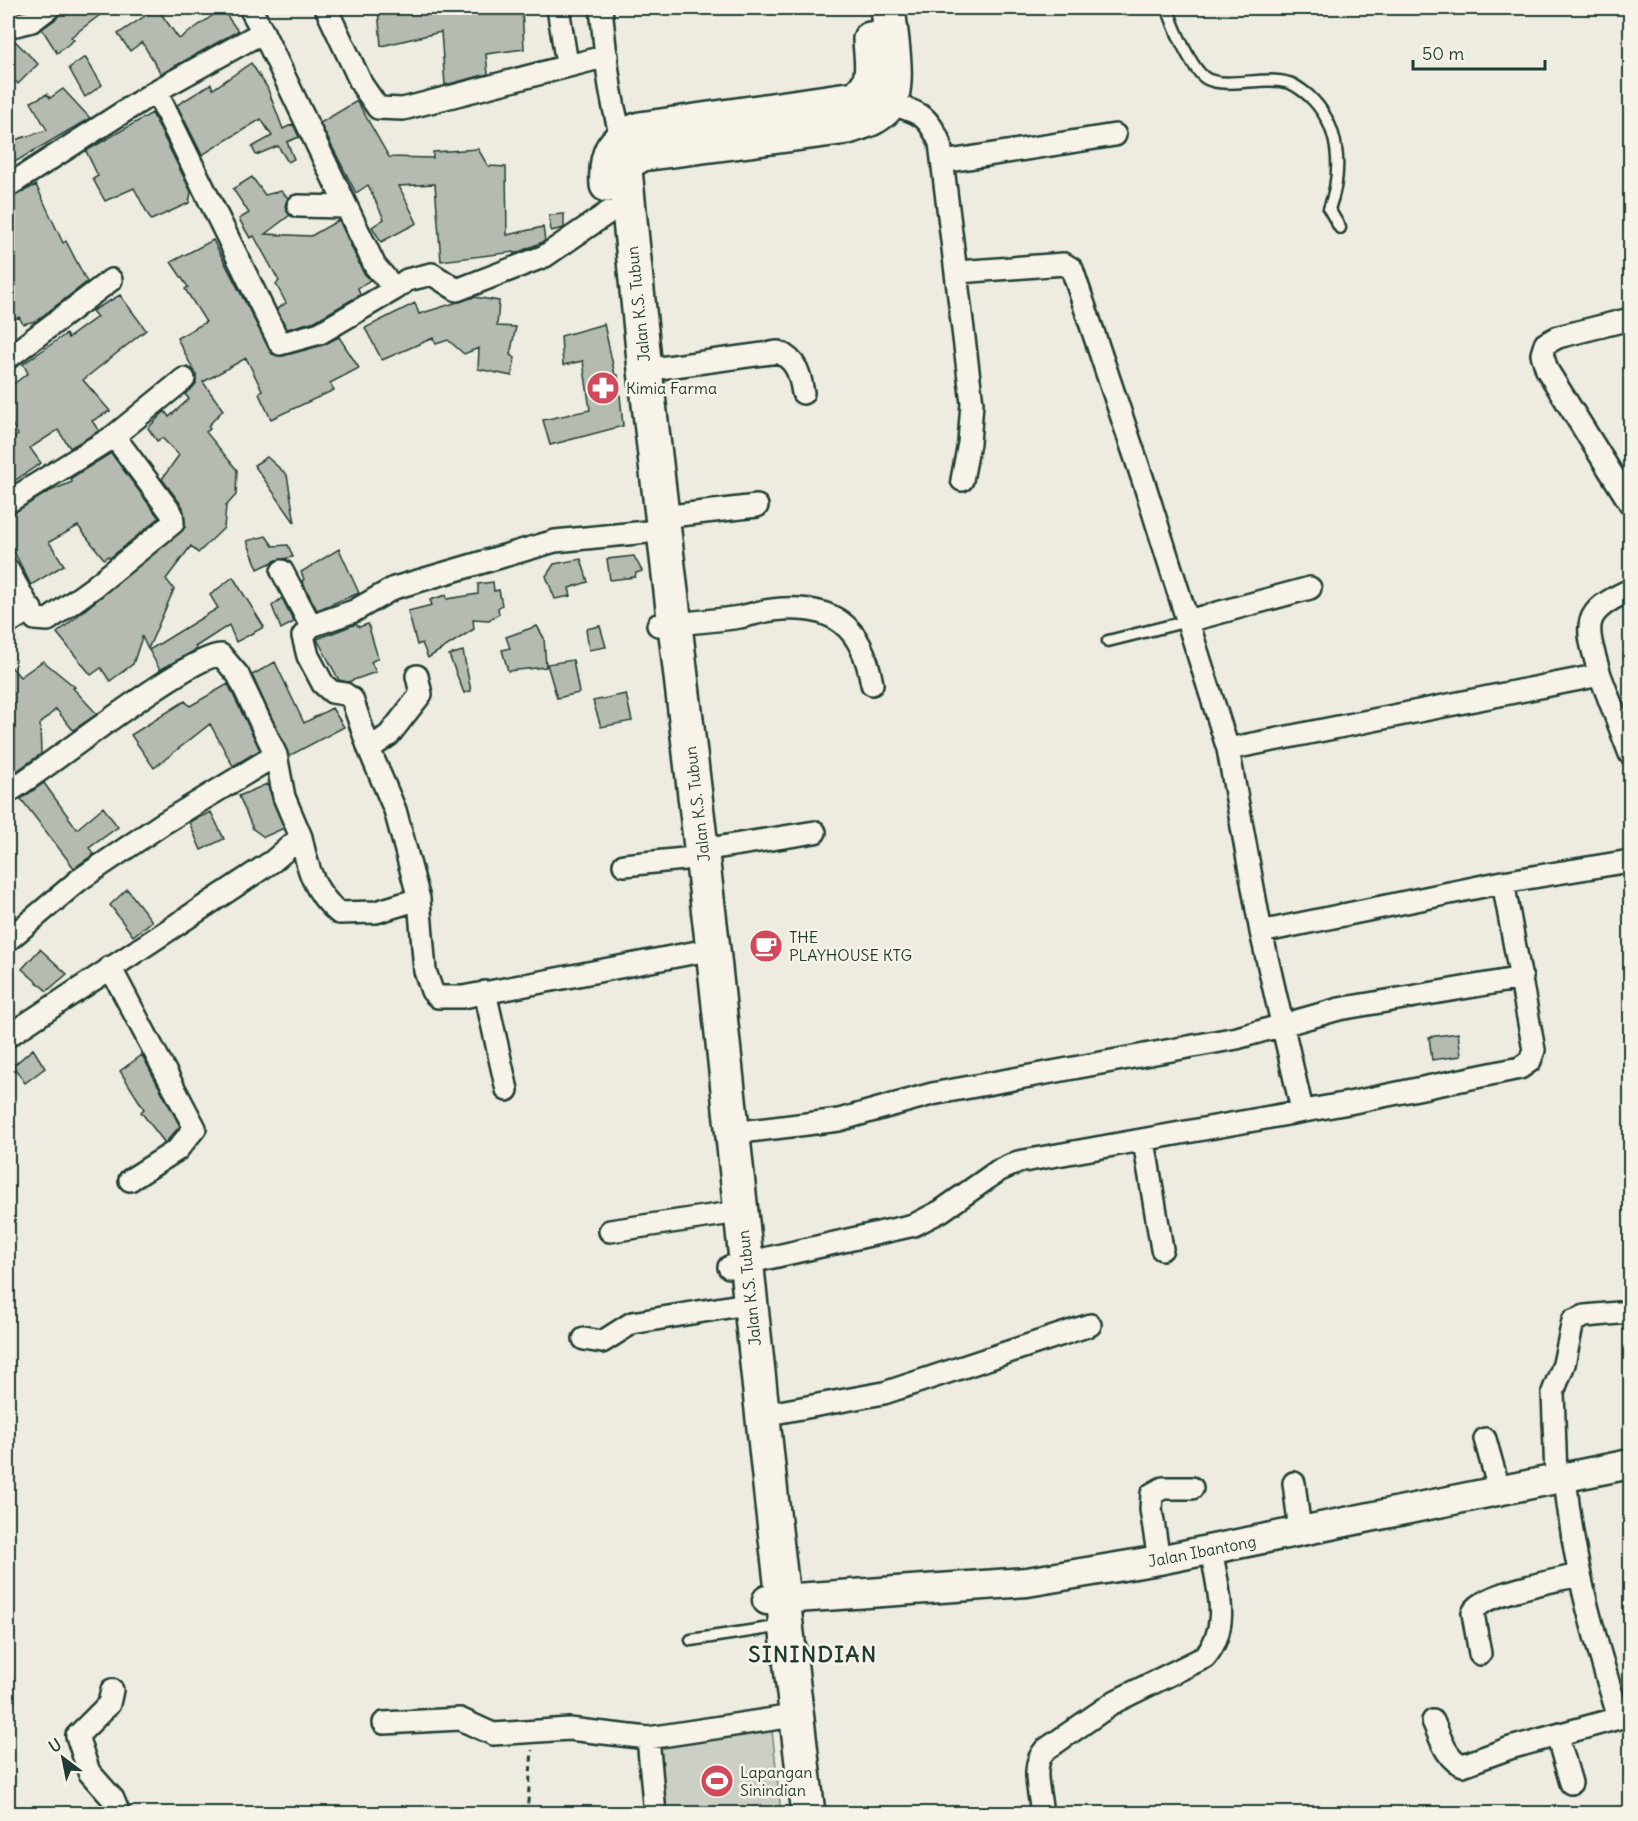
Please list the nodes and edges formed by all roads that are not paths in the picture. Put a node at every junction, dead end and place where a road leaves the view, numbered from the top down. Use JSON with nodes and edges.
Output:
{"nodes":[{"id":1,"x":49,"y":8,"type":"edge"},
{"id":2,"x":250,"y":8,"type":"edge"},
{"id":3,"x":326,"y":8,"type":"edge"},
{"id":4,"x":558,"y":8,"type":"edge"},
{"id":5,"x":601,"y":8,"type":"edge"},
{"id":6,"x":868,"y":8,"type":"edge"},
{"id":7,"x":888,"y":8,"type":"edge"},
{"id":8,"x":1168,"y":8,"type":"edge"},
{"id":9,"x":8,"y":18,"type":"edge"},
{"id":10,"x":262,"y":32,"type":"junction"},
{"id":11,"x":607,"y":56,"type":"junction"},
{"id":12,"x":567,"y":64,"type":"junction"},
{"id":13,"x":156,"y":91,"type":"junction"},
{"id":14,"x":878,"y":97,"type":"junction"},
{"id":15,"x":1115,"y":135,"type":"dead end"},
{"id":16,"x":626,"y":149,"type":"junction"},
{"id":17,"x":944,"y":162,"type":"junction"},
{"id":18,"x":8,"y":186,"type":"edge"},
{"id":19,"x":298,"y":206,"type":"dead end"},
{"id":20,"x":345,"y":207,"type":"junction"},
{"id":21,"x":609,"y":212,"type":"junction"},
{"id":22,"x":1340,"y":228,"type":"dead end"},
{"id":23,"x":958,"y":272,"type":"junction"},
{"id":24,"x":111,"y":280,"type":"dead end"},
{"id":25,"x":395,"y":289,"type":"junction"},
{"id":26,"x":1630,"y":319,"type":"edge"},
{"id":27,"x":8,"y":358,"type":"edge"},
{"id":28,"x":645,"y":370,"type":"junction"},
{"id":29,"x":184,"y":379,"type":"dead end"},
{"id":30,"x":803,"y":393,"type":"dead end"},
{"id":31,"x":114,"y":436,"type":"junction"},
{"id":32,"x":962,"y":480,"type":"dead end"},
{"id":33,"x":8,"y":502,"type":"edge"},
{"id":34,"x":1630,"y":503,"type":"edge"},
{"id":35,"x":757,"y":506,"type":"dead end"},
{"id":36,"x":654,"y":525,"type":"junction"},
{"id":37,"x":8,"y":570,"type":"edge"},
{"id":38,"x":282,"y":570,"type":"dead end"},
{"id":39,"x":1310,"y":588,"type":"dead end"},
{"id":40,"x":1630,"y":590,"type":"edge"},
{"id":41,"x":31,"y":609,"type":"junction"},
{"id":42,"x":1188,"y":621,"type":"junction"},
{"id":43,"x":8,"y":623,"type":"edge"},
{"id":44,"x":667,"y":625,"type":"junction"},
{"id":45,"x":311,"y":626,"type":"junction"},
{"id":46,"x":1108,"y":641,"type":"dead end"},
{"id":47,"x":1600,"y":675,"type":"junction"},
{"id":48,"x":417,"y":676,"type":"dead end"},
{"id":49,"x":872,"y":684,"type":"dead end"},
{"id":50,"x":369,"y":749,"type":"junction"},
{"id":51,"x":1228,"y":749,"type":"junction"},
{"id":52,"x":1630,"y":754,"type":"edge"},
{"id":53,"x":276,"y":755,"type":"junction"},
{"id":54,"x":8,"y":792,"type":"edge"},
{"id":55,"x":815,"y":832,"type":"dead end"},
{"id":56,"x":301,"y":837,"type":"junction"},
{"id":57,"x":693,"y":855,"type":"junction"},
{"id":58,"x":1630,"y":861,"type":"edge"},
{"id":59,"x":624,"y":865,"type":"dead end"},
{"id":60,"x":1503,"y":882,"type":"junction"},
{"id":61,"x":419,"y":899,"type":"junction"},
{"id":62,"x":1261,"y":932,"type":"junction"},
{"id":63,"x":8,"y":940,"type":"edge"},
{"id":64,"x":705,"y":950,"type":"junction"},
{"id":65,"x":110,"y":967,"type":"junction"},
{"id":66,"x":1522,"y":978,"type":"junction"},
{"id":67,"x":485,"y":992,"type":"junction"},
{"id":68,"x":1281,"y":1024,"type":"junction"},
{"id":69,"x":8,"y":1036,"type":"edge"},
{"id":70,"x":507,"y":1090,"type":"dead end"},
{"id":71,"x":1302,"y":1110,"type":"junction"},
{"id":72,"x":733,"y":1133,"type":"junction"},
{"id":73,"x":1144,"y":1141,"type":"junction"},
{"id":74,"x":130,"y":1180,"type":"dead end"},
{"id":75,"x":725,"y":1214,"type":"junction"},
{"id":76,"x":610,"y":1231,"type":"dead end"},
{"id":77,"x":1162,"y":1249,"type":"dead end"},
{"id":78,"x":737,"y":1265,"type":"junction"},
{"id":79,"x":1630,"y":1312,"type":"edge"},
{"id":80,"x":742,"y":1319,"type":"junction"},
{"id":81,"x":1090,"y":1325,"type":"dead end"},
{"id":82,"x":584,"y":1340,"type":"dead end"},
{"id":83,"x":763,"y":1415,"type":"junction"},
{"id":84,"x":1485,"y":1439,"type":"dead end"},
{"id":85,"x":1630,"y":1464,"type":"edge"},
{"id":86,"x":1560,"y":1476,"type":"junction"},
{"id":87,"x":1294,"y":1483,"type":"dead end"},
{"id":88,"x":1192,"y":1488,"type":"dead end"},
{"id":89,"x":1498,"y":1489,"type":"junction"},
{"id":90,"x":1300,"y":1531,"type":"junction"},
{"id":91,"x":1211,"y":1549,"type":"junction"},
{"id":92,"x":1159,"y":1560,"type":"junction"},
{"id":93,"x":1578,"y":1575,"type":"junction"},
{"id":94,"x":774,"y":1609,"type":"junction"},
{"id":95,"x":691,"y":1640,"type":"dead end"},
{"id":96,"x":1480,"y":1654,"type":"dead end"},
{"id":97,"x":112,"y":1690,"type":"dead end"},
{"id":98,"x":1625,"y":1716,"type":"edge"},
{"id":99,"x":780,"y":1718,"type":"junction"},
{"id":100,"x":1432,"y":1721,"type":"dead end"},
{"id":101,"x":384,"y":1723,"type":"dead end"},
{"id":102,"x":1557,"y":1735,"type":"junction"},
{"id":103,"x":648,"y":1738,"type":"junction"},
{"id":104,"x":1571,"y":1783,"type":"dead end"},
{"id":105,"x":1040,"y":1813,"type":"edge"},
{"id":106,"x":119,"y":1814,"type":"edge"},
{"id":107,"x":655,"y":1814,"type":"edge"},
{"id":108,"x":790,"y":1814,"type":"edge"},
{"id":109,"x":808,"y":1814,"type":"edge"}],
"edges":[{"from":1,"to":9,"type":"street"},
{"from":2,"to":10,"type":"street"},
{"from":3,"to":12,"type":"street"},
{"from":4,"to":12,"type":"street"},
{"from":5,"to":11,"type":"street"},
{"from":6,"to":14,"type":"highway"},
{"from":7,"to":14,"type":"highway"},
{"from":8,"to":22,"type":"lane"},
{"from":10,"to":13,"type":"street"},
{"from":10,"to":20,"type":"street"},
{"from":11,"to":12,"type":"street"},
{"from":11,"to":16,"type":"street"},
{"from":13,"to":18,"type":"street"},
{"from":13,"to":25,"type":"street"},
{"from":14,"to":16,"type":"highway"},
{"from":14,"to":17,"type":"street"},
{"from":15,"to":17,"type":"street"},
{"from":16,"to":21,"type":"highway","name":"Jalan K.S. Tubun"},
{"from":16,"to":28,"type":"highway","name":"Jalan K.S. Tubun"},
{"from":17,"to":23,"type":"street"},
{"from":19,"to":20,"type":"street"},
{"from":20,"to":25,"type":"street"},
{"from":21,"to":25,"type":"street"},
{"from":21,"to":36,"type":"highway","name":"Jalan K.S. Tubun"},
{"from":23,"to":32,"type":"street"},
{"from":23,"to":42,"type":"street"},
{"from":24,"to":27,"type":"street"},
{"from":26,"to":34,"type":"street"},
{"from":28,"to":30,"type":"street"},
{"from":28,"to":36,"type":"highway","name":"Jalan K.S. Tubun"},
{"from":29,"to":31,"type":"street"},
{"from":31,"to":33,"type":"street"},
{"from":31,"to":41,"type":"street"},
{"from":35,"to":36,"type":"street"},
{"from":36,"to":44,"type":"highway","name":"Jalan K.S. Tubun"},
{"from":36,"to":45,"type":"street"},
{"from":37,"to":41,"type":"street"},
{"from":38,"to":45,"type":"street"},
{"from":39,"to":42,"type":"street"},
{"from":40,"to":47,"type":"street"},
{"from":41,"to":43,"type":"street"},
{"from":42,"to":46,"type":"lane"},
{"from":42,"to":51,"type":"street"},
{"from":44,"to":49,"type":"street"},
{"from":44,"to":57,"type":"highway","name":"Jalan K.S. Tubun"},
{"from":45,"to":50,"type":"street"},
{"from":47,"to":51,"type":"street"},
{"from":47,"to":52,"type":"street"},
{"from":48,"to":50,"type":"street"},
{"from":50,"to":61,"type":"street"},
{"from":51,"to":62,"type":"street"},
{"from":53,"to":54,"type":"street"},
{"from":53,"to":56,"type":"street"},
{"from":53,"to":63,"type":"street"},
{"from":55,"to":57,"type":"street"},
{"from":56,"to":61,"type":"street"},
{"from":56,"to":65,"type":"street"},
{"from":57,"to":59,"type":"street"},
{"from":57,"to":64,"type":"highway","name":"Jalan K.S. Tubun"},
{"from":58,"to":60,"type":"street"},
{"from":60,"to":62,"type":"street"},
{"from":60,"to":66,"type":"street"},
{"from":61,"to":67,"type":"street"},
{"from":62,"to":68,"type":"street"},
{"from":64,"to":67,"type":"street"},
{"from":64,"to":72,"type":"highway","name":"Jalan K.S. Tubun"},
{"from":64,"to":75,"type":"highway","name":"Jalan K.S. Tubun"},
{"from":65,"to":69,"type":"street"},
{"from":65,"to":74,"type":"street"},
{"from":66,"to":68,"type":"street"},
{"from":66,"to":71,"type":"street"},
{"from":67,"to":70,"type":"street"},
{"from":68,"to":71,"type":"street"},
{"from":68,"to":72,"type":"street"},
{"from":71,"to":73,"type":"street"},
{"from":72,"to":78,"type":"highway","name":"Jalan K.S. Tubun"},
{"from":73,"to":77,"type":"street"},
{"from":73,"to":78,"type":"street"},
{"from":75,"to":76,"type":"street"},
{"from":75,"to":78,"type":"highway","name":"Jalan K.S. Tubun"},
{"from":78,"to":80,"type":"highway","name":"Jalan K.S. Tubun"},
{"from":79,"to":86,"type":"street"},
{"from":80,"to":82,"type":"street"},
{"from":80,"to":83,"type":"highway","name":"Jalan K.S. Tubun"},
{"from":80,"to":94,"type":"highway","name":"Jalan K.S. Tubun"},
{"from":81,"to":83,"type":"street"},
{"from":83,"to":94,"type":"highway","name":"Jalan K.S. Tubun"},
{"from":84,"to":89,"type":"street"},
{"from":85,"to":86,"type":"street","name":"Jalan Ibantong"},
{"from":86,"to":89,"type":"street","name":"Jalan Ibantong"},
{"from":86,"to":93,"type":"street"},
{"from":87,"to":90,"type":"street"},
{"from":88,"to":92,"type":"street"},
{"from":89,"to":90,"type":"street","name":"Jalan Ibantong"},
{"from":90,"to":91,"type":"street","name":"Jalan Ibantong"},
{"from":91,"to":92,"type":"street","name":"Jalan Ibantong"},
{"from":91,"to":105,"type":"street"},
{"from":92,"to":94,"type":"street","name":"Jalan Ibantong"},
{"from":93,"to":96,"type":"street"},
{"from":93,"to":98,"type":"street"},
{"from":94,"to":95,"type":"lane"},
{"from":94,"to":99,"type":"highway","name":"Jalan K.S. Tubun"},
{"from":94,"to":109,"type":"highway","name":"Jalan K.S. Tubun"},
{"from":97,"to":106,"type":"street"},
{"from":98,"to":102,"type":"street"},
{"from":99,"to":103,"type":"street"},
{"from":99,"to":108,"type":"highway","name":"Jalan K.S. Tubun"},
{"from":100,"to":102,"type":"street"},
{"from":101,"to":103,"type":"street"},
{"from":102,"to":104,"type":"street"},
{"from":103,"to":107,"type":"street"}]}
